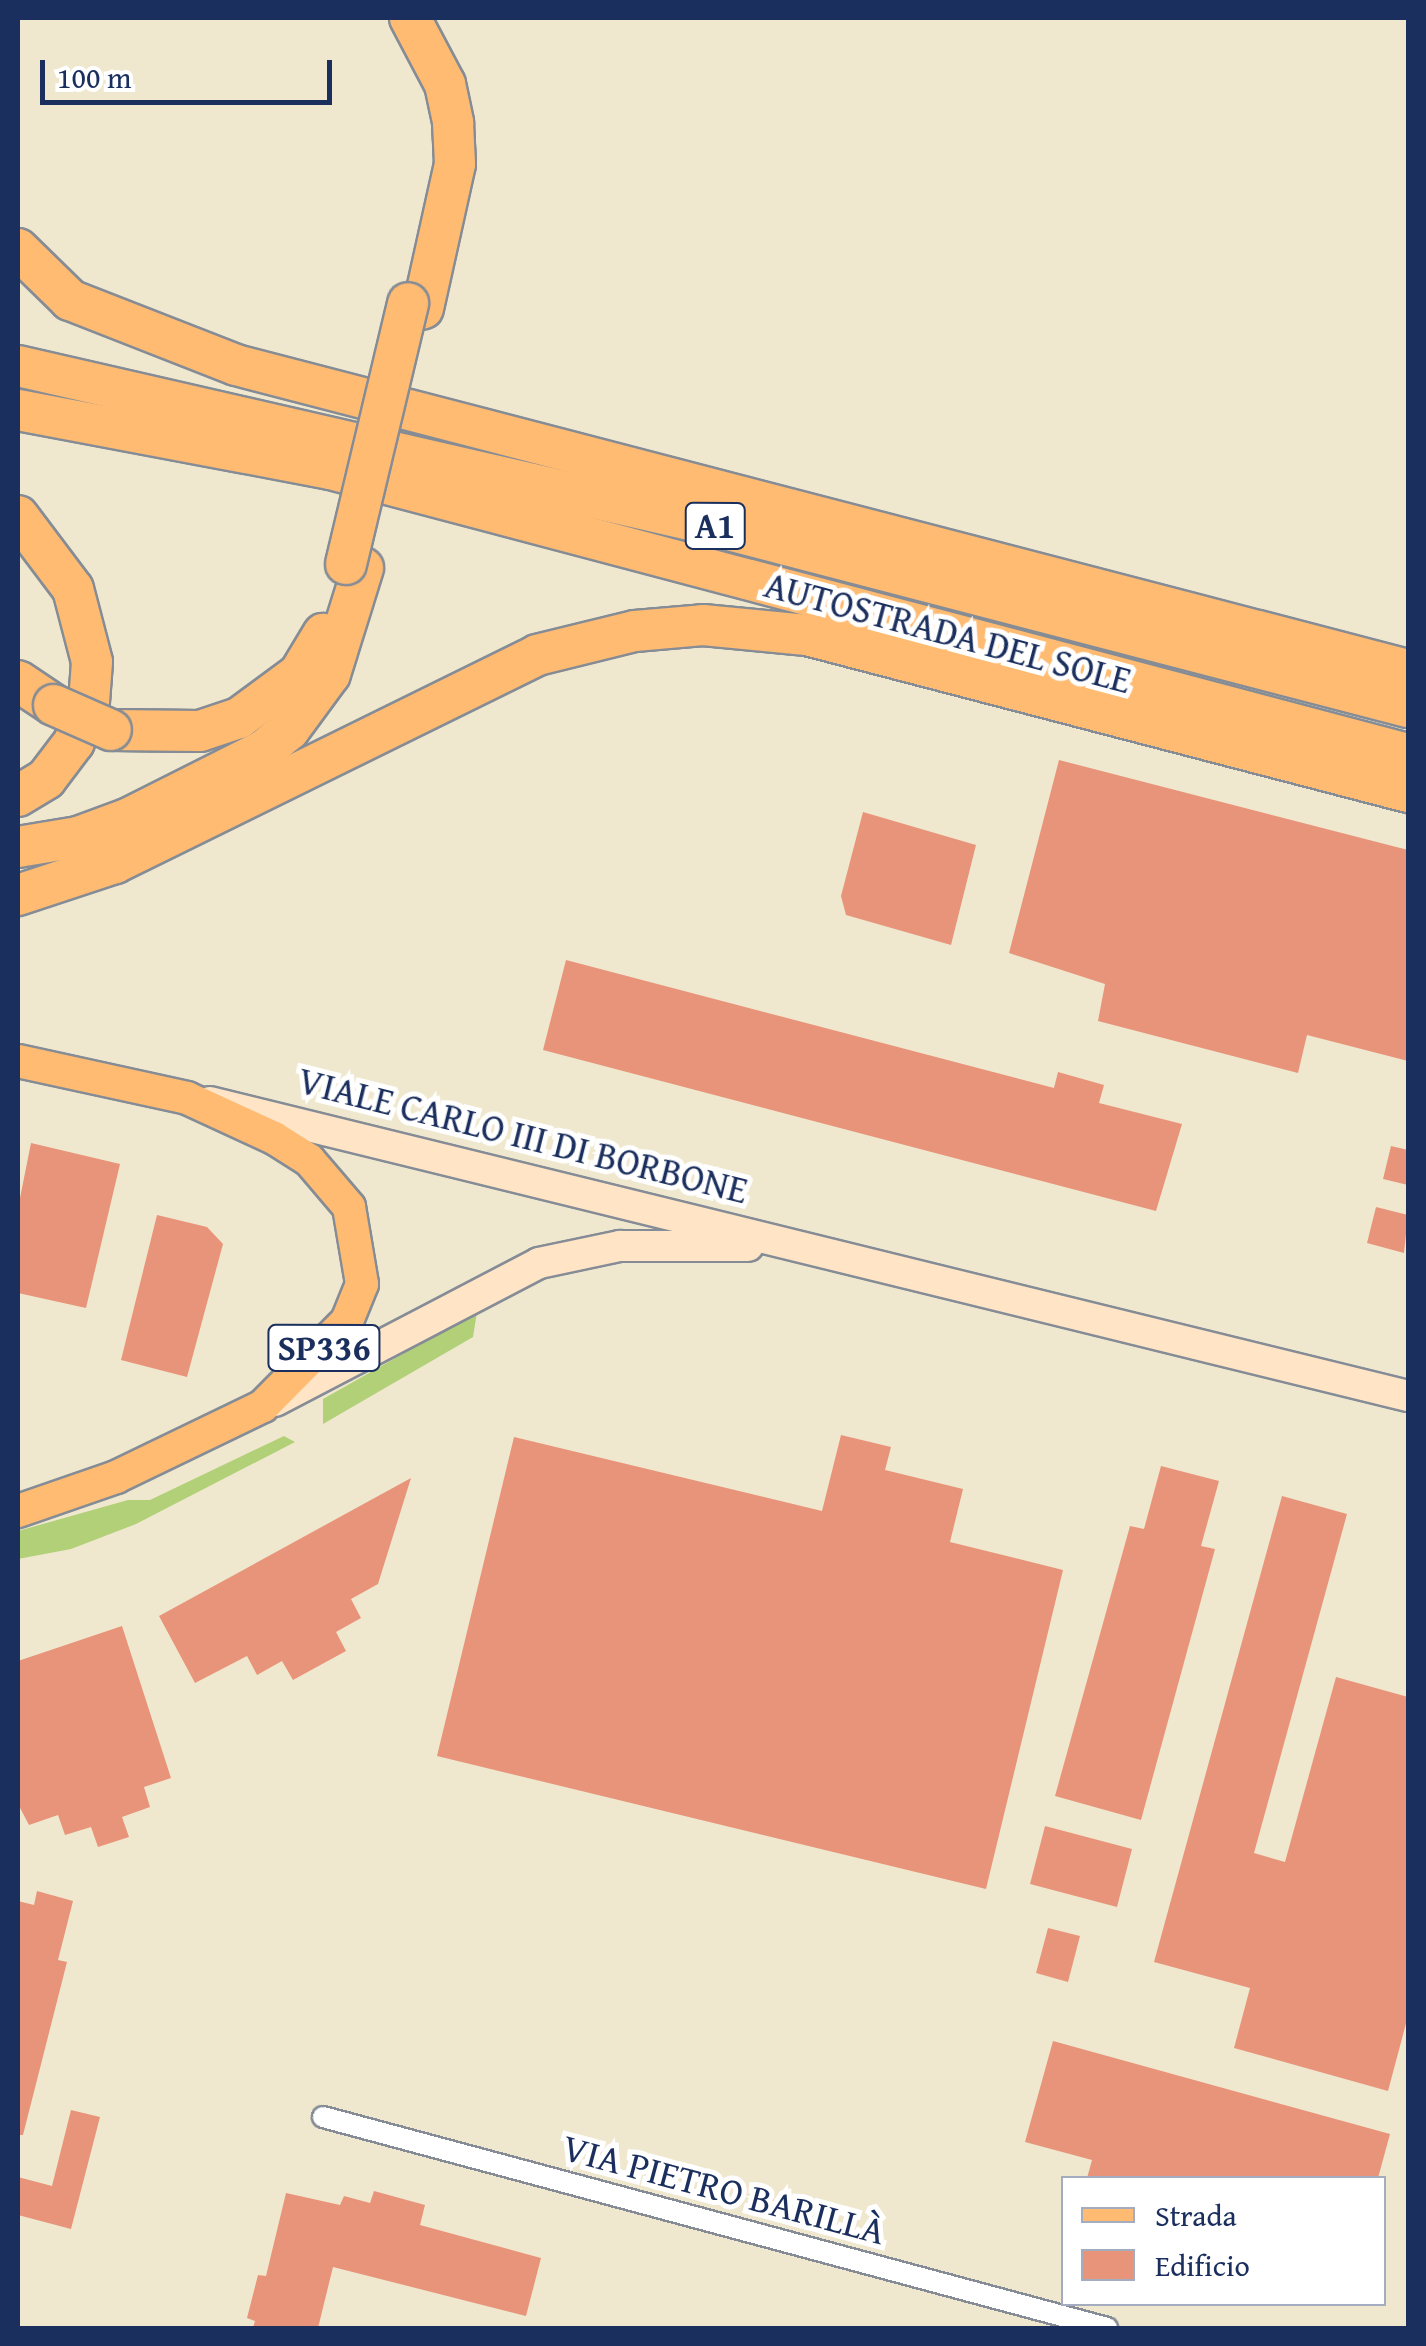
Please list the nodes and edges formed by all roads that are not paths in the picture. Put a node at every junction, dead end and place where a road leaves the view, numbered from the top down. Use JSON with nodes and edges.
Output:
{"nodes":[{"id":1,"x":389,"y":18,"type":"edge"},
{"id":2,"x":410,"y":18,"type":"edge"},
{"id":3,"x":18,"y":248,"type":"edge"},
{"id":4,"x":416,"y":305,"type":"junction"},
{"id":5,"x":18,"y":366,"type":"edge"},
{"id":6,"x":18,"y":410,"type":"edge"},
{"id":7,"x":18,"y":516,"type":"edge"},
{"id":8,"x":354,"y":566,"type":"junction"},
{"id":9,"x":1408,"y":670,"type":"edge"},
{"id":10,"x":18,"y":680,"type":"edge"},
{"id":11,"x":1408,"y":707,"type":"edge"},
{"id":12,"x":1408,"y":754,"type":"edge"},
{"id":13,"x":1408,"y":792,"type":"edge"},
{"id":14,"x":18,"y":796,"type":"edge"},
{"id":15,"x":18,"y":847,"type":"edge"},
{"id":16,"x":18,"y":895,"type":"edge"},
{"id":17,"x":18,"y":1060,"type":"edge"},
{"id":18,"x":187,"y":1098,"type":"junction"},
{"id":19,"x":838,"y":1256,"type":"junction"},
{"id":20,"x":1408,"y":1396,"type":"edge"},
{"id":21,"x":263,"y":1406,"type":"junction"},
{"id":22,"x":18,"y":1511,"type":"edge"},
{"id":23,"x":324,"y":2117,"type":"dead end"},
{"id":24,"x":1107,"y":2328,"type":"edge"}],
"edges":[{"from":1,"to":4,"type":"highway"},
{"from":2,"to":4,"type":"highway"},
{"from":3,"to":9,"type":"highway"},
{"from":4,"to":8,"type":"highway","bridge":true},
{"from":5,"to":11,"type":"highway","name":"AUTOSTRADA DEL SOLE","number":"A1"},
{"from":6,"to":12,"type":"highway","name":"AUTOSTRADA DEL SOLE","number":"A1"},
{"from":7,"to":14,"type":"highway"},
{"from":8,"to":10,"type":"highway","bridge":true},
{"from":8,"to":15,"type":"highway"},
{"from":13,"to":16,"type":"highway"},
{"from":17,"to":18,"type":"main road","number":"SP336"},
{"from":18,"to":19,"type":"main road","name":"VIALE CARLO III DI BORBONE","number":"SP336"},
{"from":18,"to":21,"type":"main road","number":"SP336"},
{"from":19,"to":20,"type":"main road","name":"VIALE CARLO III DI BORBONE","number":"SP336"},
{"from":19,"to":21,"type":"main road","name":"VIALE CARLO III DI BORBONE","number":"SP336"},
{"from":21,"to":22,"type":"main road","number":"SP336"},
{"from":23,"to":24,"type":"street","name":"VIA PIETRO BARILLÀ"}]}
